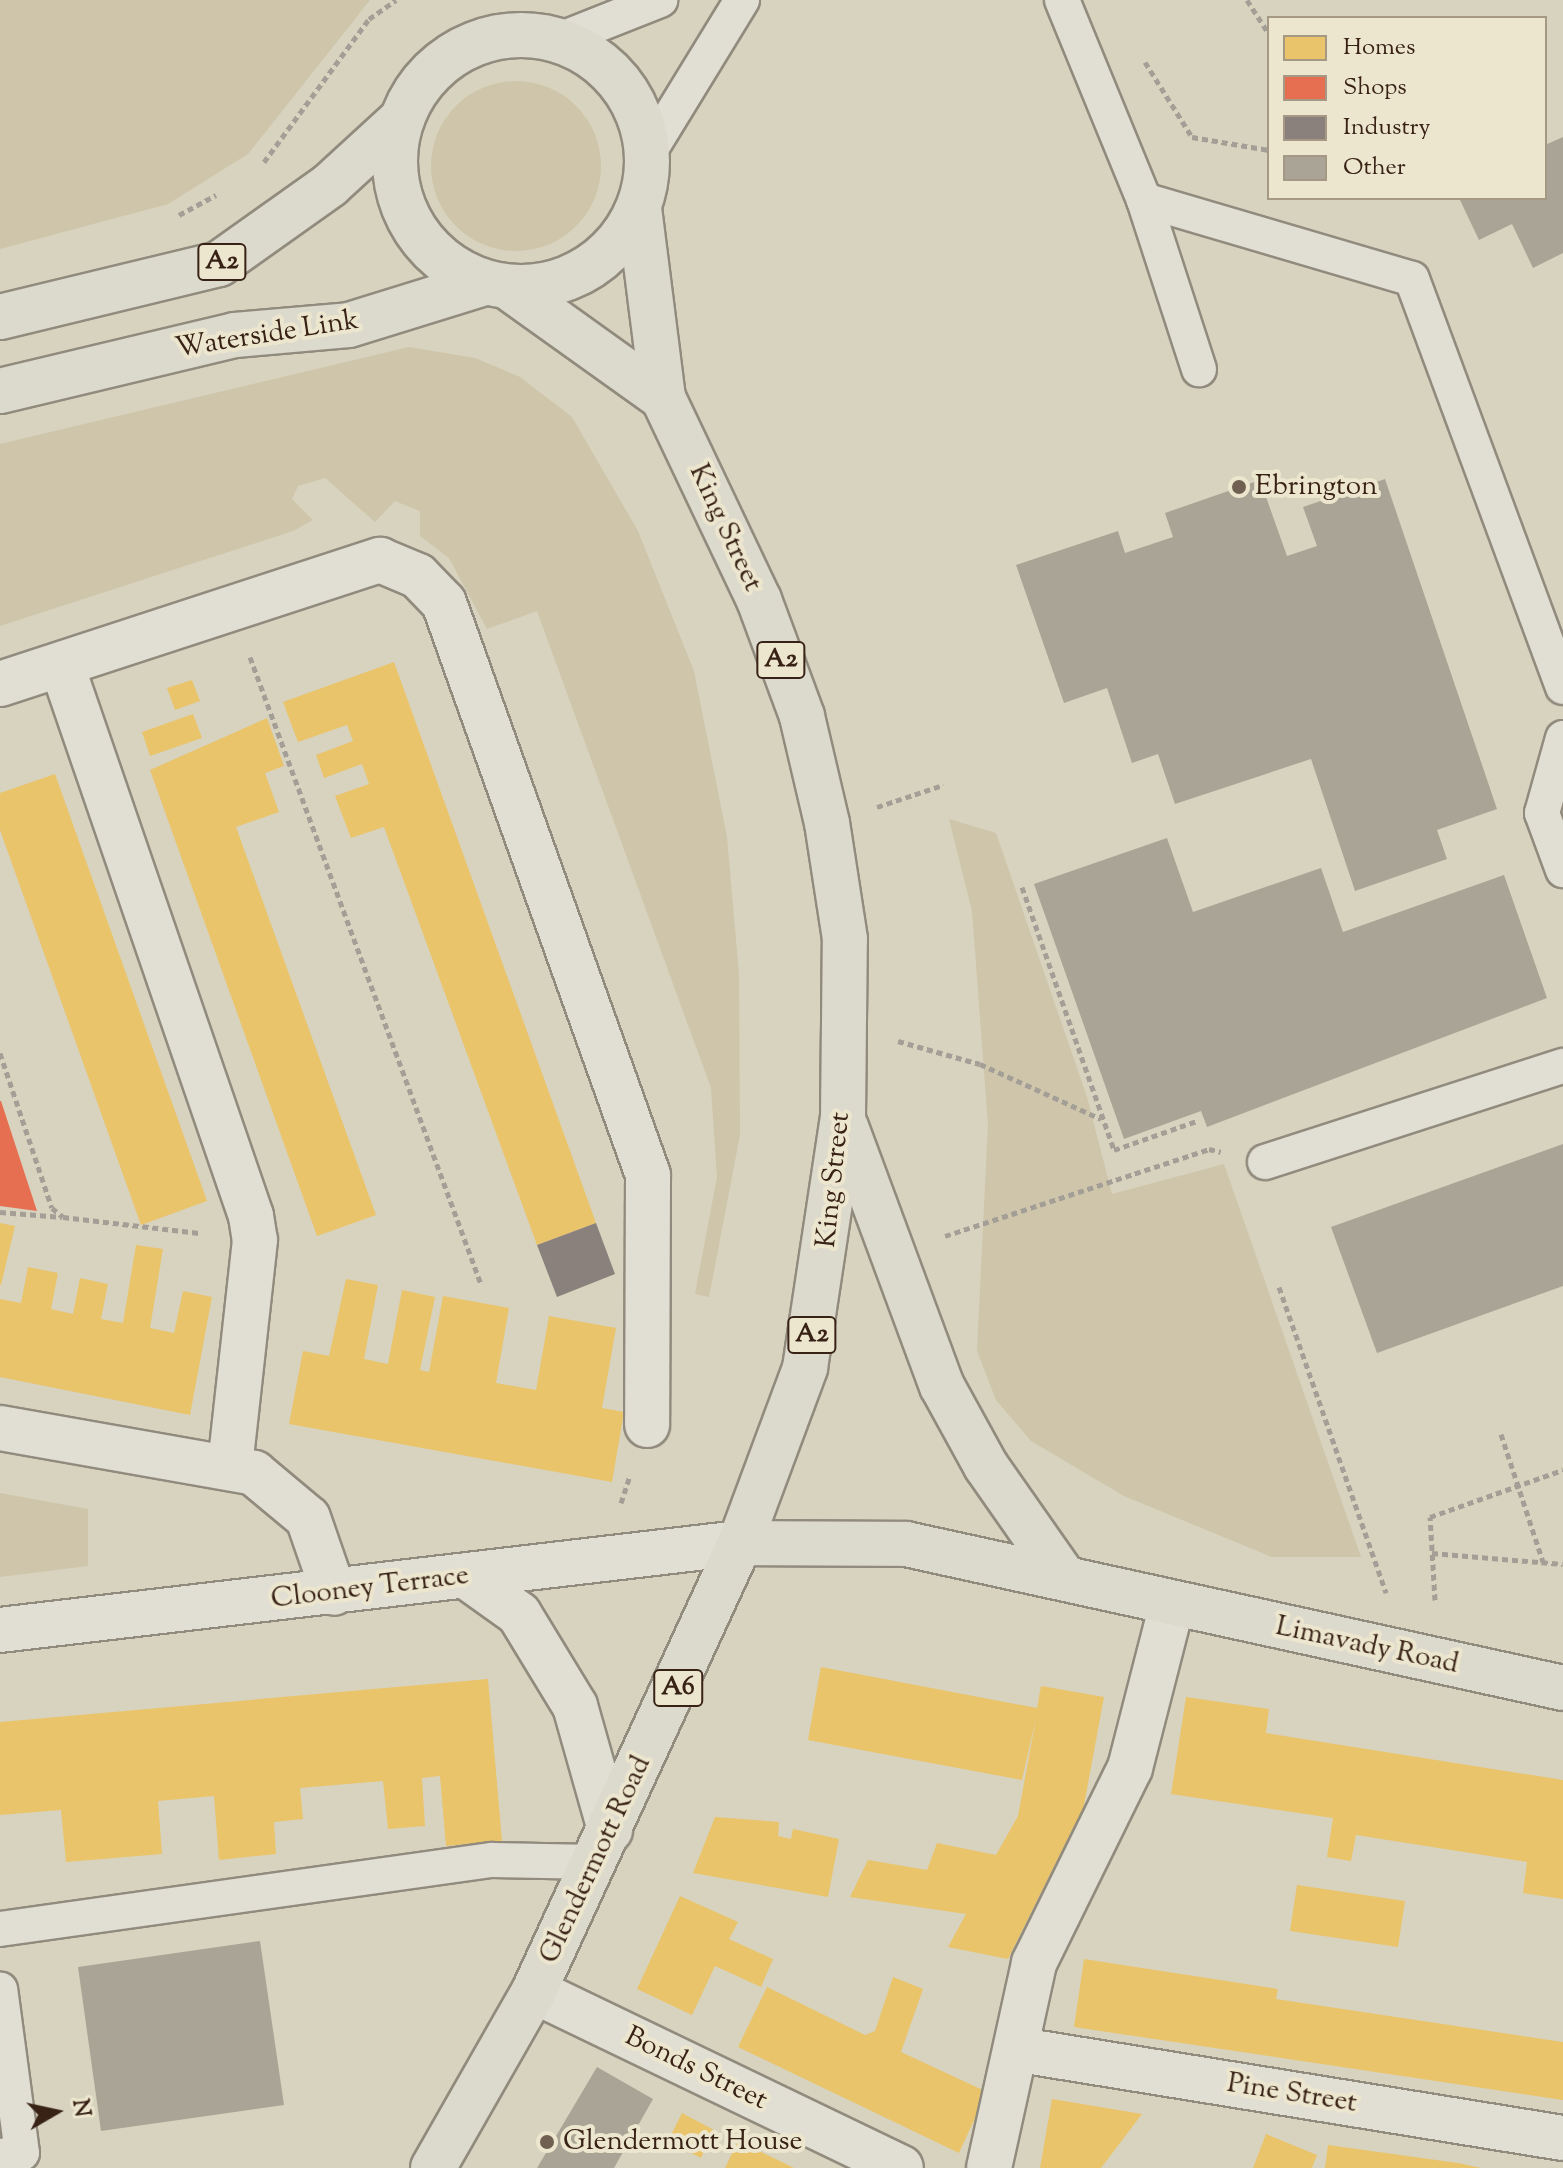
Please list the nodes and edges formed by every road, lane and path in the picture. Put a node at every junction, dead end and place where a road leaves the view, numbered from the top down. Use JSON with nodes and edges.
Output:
{"nodes":[{"id":1,"x":396,"y":0,"type":"edge"},
{"id":2,"x":660,"y":0,"type":"edge"},
{"id":3,"x":742,"y":0,"type":"edge"},
{"id":4,"x":1062,"y":0,"type":"edge"},
{"id":5,"x":1247,"y":0,"type":"edge"},
{"id":6,"x":1267,"y":31,"type":"edge"},
{"id":7,"x":559,"y":40,"type":"junction"},
{"id":8,"x":1142,"y":55,"type":"dead end"},
{"id":9,"x":402,"y":119,"type":"junction"},
{"id":10,"x":1267,"y":150,"type":"edge"},
{"id":11,"x":647,"y":155,"type":"junction"},
{"id":12,"x":255,"y":168,"type":"dead end"},
{"id":13,"x":223,"y":192,"type":"dead end"},
{"id":14,"x":1144,"y":200,"type":"junction"},
{"id":15,"x":639,"y":208,"type":"junction"},
{"id":16,"x":133,"y":285,"type":"junction"},
{"id":17,"x":497,"y":285,"type":"junction"},
{"id":18,"x":0,"y":317,"type":"edge"},
{"id":19,"x":1199,"y":369,"type":"dead end"},
{"id":20,"x":0,"y":391,"type":"edge"},
{"id":21,"x":663,"y":398,"type":"junction"},
{"id":22,"x":233,"y":611,"type":"junction"},
{"id":23,"x":63,"y":669,"type":"junction"},
{"id":24,"x":0,"y":684,"type":"edge"},
{"id":25,"x":1563,"y":687,"type":"edge"},
{"id":26,"x":1563,"y":738,"type":"edge"},
{"id":27,"x":943,"y":785,"type":"dead end"},
{"id":28,"x":827,"y":823,"type":"junction"},
{"id":29,"x":1563,"y":870,"type":"edge"},
{"id":30,"x":1022,"y":887,"type":"dead end"},
{"id":31,"x":843,"y":1025,"type":"junction"},
{"id":32,"x":0,"y":1053,"type":"edge"},
{"id":33,"x":1563,"y":1066,"type":"edge"},
{"id":34,"x":843,"y":1117,"type":"junction"},
{"id":35,"x":1101,"y":1119,"type":"junction"},
{"id":36,"x":1197,"y":1121,"type":"dead end"},
{"id":37,"x":1265,"y":1162,"type":"joint"},
{"id":38,"x":0,"y":1212,"type":"edge"},
{"id":39,"x":63,"y":1217,"type":"junction"},
{"id":40,"x":255,"y":1240,"type":"junction"},
{"id":41,"x":892,"y":1251,"type":"junction"},
{"id":42,"x":481,"y":1284,"type":"dead end"},
{"id":43,"x":1279,"y":1287,"type":"dead end"},
{"id":44,"x":647,"y":1425,"type":"joint"},
{"id":45,"x":0,"y":1428,"type":"edge"},
{"id":46,"x":1501,"y":1434,"type":"dead end"},
{"id":47,"x":230,"y":1466,"type":"junction"},
{"id":48,"x":1563,"y":1470,"type":"edge"},
{"id":49,"x":1522,"y":1490,"type":"junction"},
{"id":50,"x":740,"y":1543,"type":"junction"},
{"id":51,"x":1432,"y":1553,"type":"junction"},
{"id":52,"x":609,"y":1560,"type":"junction"},
{"id":53,"x":1543,"y":1562,"type":"junction"},
{"id":54,"x":1563,"y":1564,"type":"edge"},
{"id":55,"x":466,"y":1576,"type":"junction"},
{"id":56,"x":1063,"y":1576,"type":"junction"},
{"id":57,"x":334,"y":1593,"type":"junction"},
{"id":58,"x":1386,"y":1594,"type":"dead end"},
{"id":59,"x":1435,"y":1600,"type":"dead end"},
{"id":60,"x":1172,"y":1604,"type":"junction"},
{"id":61,"x":0,"y":1630,"type":"edge"},
{"id":62,"x":1563,"y":1688,"type":"edge"},
{"id":63,"x":603,"y":1846,"type":"junction"},
{"id":64,"x":0,"y":1929,"type":"edge"},
{"id":65,"x":0,"y":1989,"type":"edge"},
{"id":66,"x":534,"y":1991,"type":"junction"},
{"id":67,"x":1020,"y":2050,"type":"junction"},
{"id":68,"x":1563,"y":2138,"type":"edge"},
{"id":69,"x":0,"y":2156,"type":"edge"},
{"id":70,"x":433,"y":2168,"type":"edge"},
{"id":71,"x":901,"y":2168,"type":"edge"},
{"id":72,"x":989,"y":2168,"type":"edge"}],
"edges":[{"from":1,"to":12,"type":"path"},
{"from":2,"to":7,"type":"lane"},
{"from":3,"to":11,"type":"lane"},
{"from":4,"to":14,"type":"lane"},
{"from":5,"to":6,"type":"path"},
{"from":7,"to":9,"type":"highway","name":"Waterside Link","number":"A2"},
{"from":7,"to":11,"type":"highway","name":"Waterside Link","number":"A2"},
{"from":8,"to":10,"type":"path"},
{"from":9,"to":16,"type":"highway","name":"Waterside Link","number":"A2"},
{"from":9,"to":17,"type":"highway","name":"Waterside Link","number":"A2"},
{"from":11,"to":15,"type":"highway","name":"Waterside Link","number":"A2"},
{"from":13,"to":16,"type":"path"},
{"from":14,"to":19,"type":"lane"},
{"from":14,"to":25,"type":"lane"},
{"from":15,"to":17,"type":"highway","name":"Waterside Link","number":"A2"},
{"from":15,"to":21,"type":"highway","name":"King Street","number":"A2"},
{"from":16,"to":18,"type":"highway","name":"Waterside Link","number":"A2"},
{"from":17,"to":20,"type":"highway","name":"Waterside Link","number":"A2"},
{"from":17,"to":21,"type":"highway","name":"King Street","number":"A2"},
{"from":21,"to":28,"type":"highway","name":"King Street","number":"A2"},
{"from":22,"to":23,"type":"street"},
{"from":22,"to":42,"type":"path"},
{"from":22,"to":44,"type":"street"},
{"from":23,"to":24,"type":"street"},
{"from":23,"to":40,"type":"street"},
{"from":26,"to":29,"type":"lane"},
{"from":27,"to":28,"type":"path"},
{"from":28,"to":31,"type":"highway","name":"King Street","number":"A2"},
{"from":30,"to":35,"type":"path"},
{"from":31,"to":34,"type":"highway","name":"King Street","number":"A2"},
{"from":31,"to":35,"type":"path"},
{"from":32,"to":39,"type":"path"},
{"from":33,"to":37,"type":"lane"},
{"from":34,"to":41,"type":"highway"},
{"from":34,"to":50,"type":"highway","name":"King Street","number":"A2"},
{"from":35,"to":36,"type":"path"},
{"from":37,"to":41,"type":"path"},
{"from":38,"to":39,"type":"path"},
{"from":39,"to":40,"type":"path"},
{"from":40,"to":47,"type":"street"},
{"from":41,"to":56,"type":"highway"},
{"from":43,"to":58,"type":"path"},
{"from":44,"to":52,"type":"path"},
{"from":45,"to":47,"type":"street"},
{"from":46,"to":49,"type":"path"},
{"from":47,"to":57,"type":"street"},
{"from":48,"to":49,"type":"path"},
{"from":49,"to":51,"type":"path"},
{"from":49,"to":53,"type":"path"},
{"from":50,"to":52,"type":"street","name":"Clooney Terrace"},
{"from":50,"to":56,"type":"highway"},
{"from":50,"to":63,"type":"highway","name":"Glendermott Road","number":"A6"},
{"from":51,"to":53,"type":"path"},
{"from":51,"to":59,"type":"path"},
{"from":52,"to":55,"type":"street","name":"Clooney Terrace"},
{"from":53,"to":54,"type":"path"},
{"from":55,"to":57,"type":"street","name":"Clooney Terrace"},
{"from":55,"to":63,"type":"street"},
{"from":56,"to":60,"type":"highway"},
{"from":57,"to":61,"type":"street","name":"Clooney Terrace"},
{"from":60,"to":62,"type":"highway","name":"Limavady Road"},
{"from":60,"to":67,"type":"street"},
{"from":63,"to":64,"type":"lane"},
{"from":63,"to":66,"type":"highway","name":"Glendermott Road","number":"A6"},
{"from":65,"to":69,"type":"lane"},
{"from":66,"to":70,"type":"highway","name":"Glendermott Road","number":"A6"},
{"from":66,"to":71,"type":"street","name":"Bonds Street"},
{"from":67,"to":68,"type":"street","name":"Pine Street"},
{"from":67,"to":72,"type":"street"}]}
